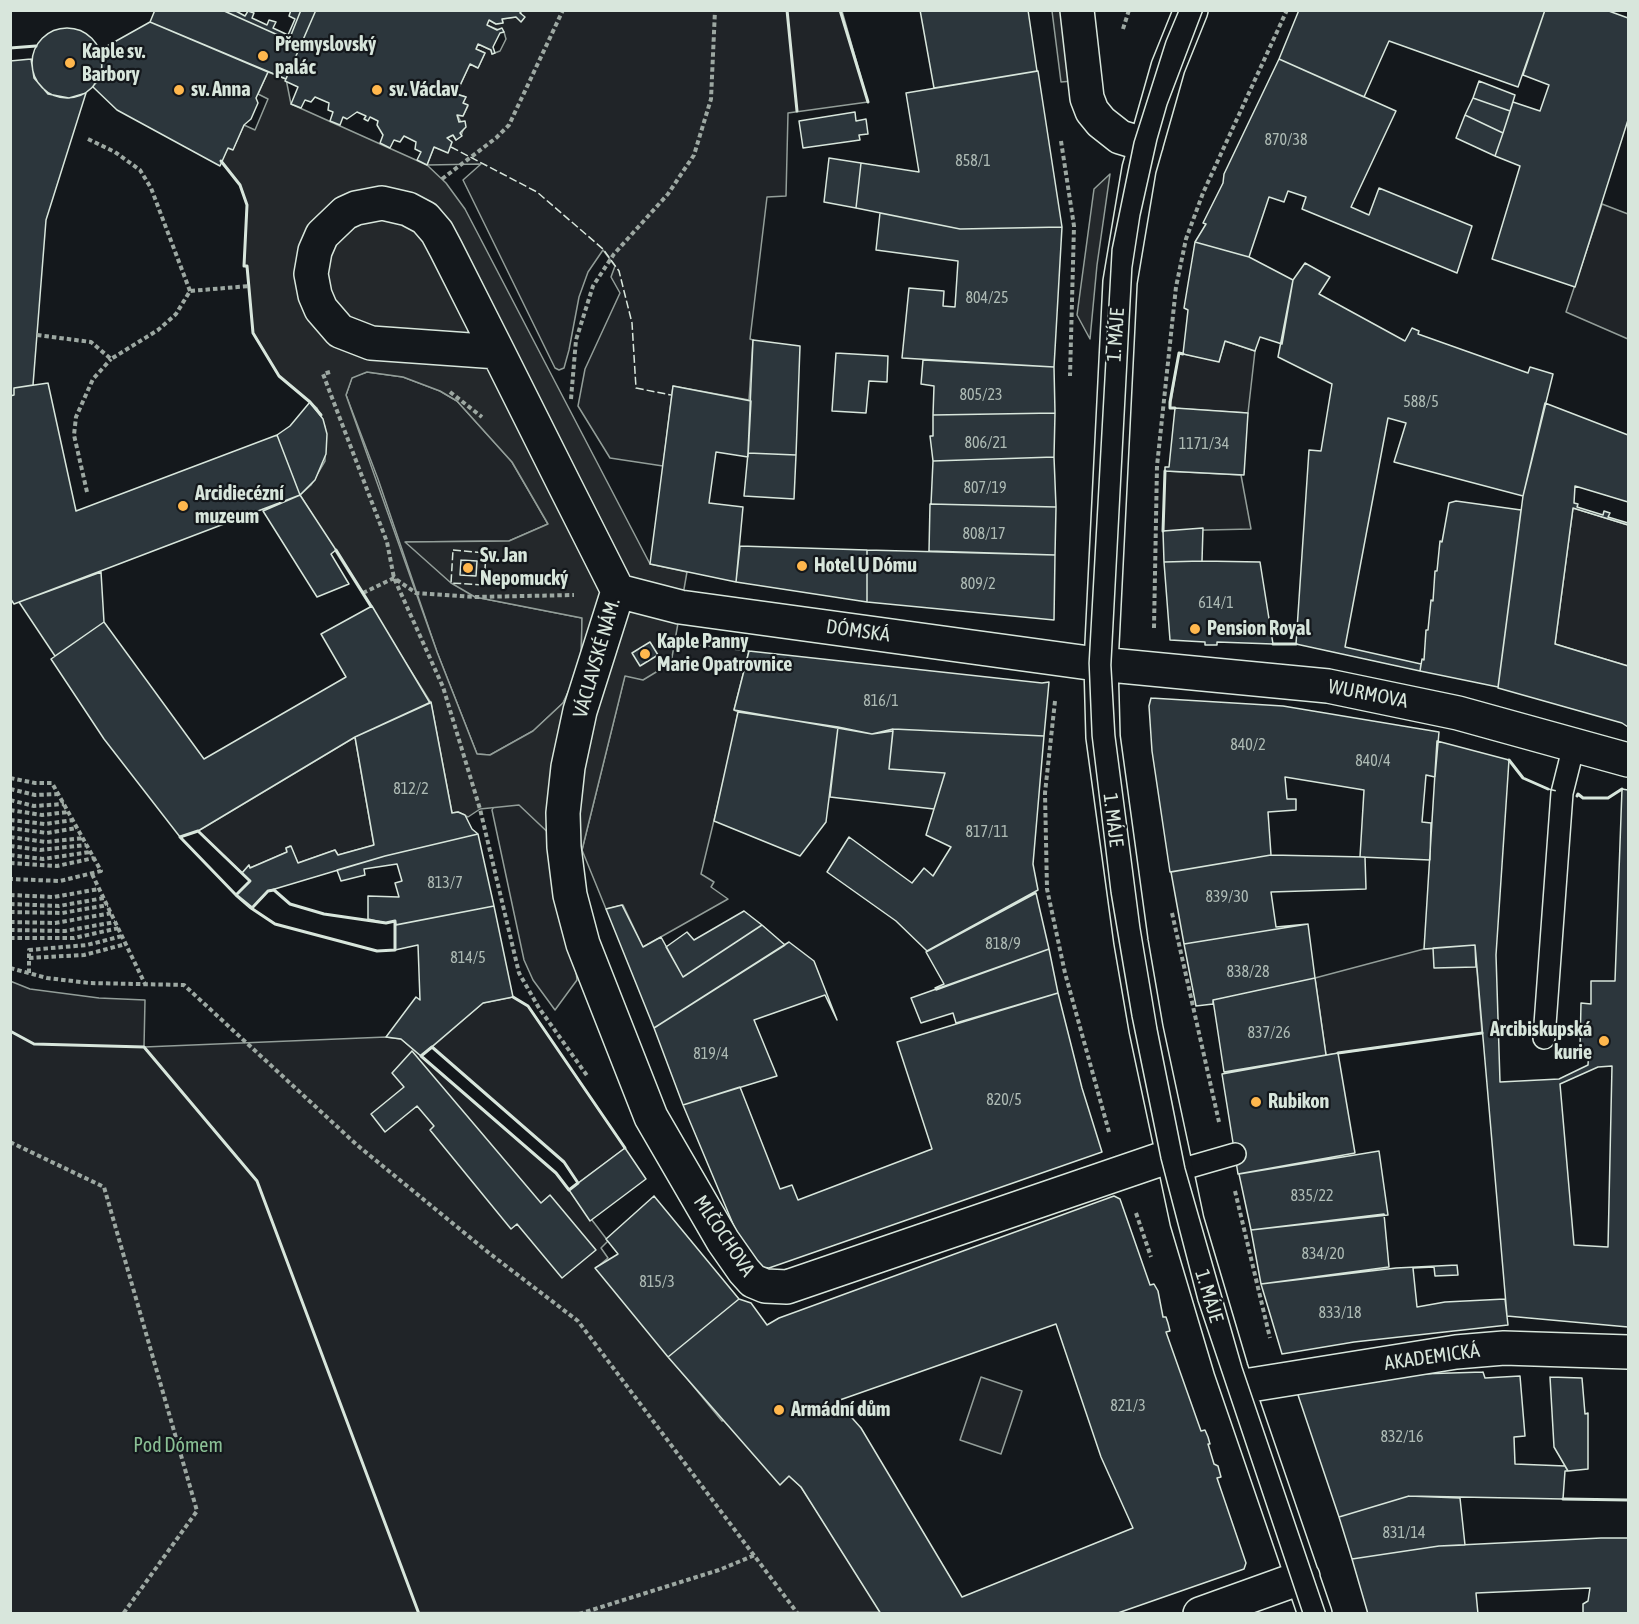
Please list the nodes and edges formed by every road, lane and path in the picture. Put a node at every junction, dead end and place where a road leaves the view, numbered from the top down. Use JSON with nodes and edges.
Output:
{"nodes":[{"id":1,"x":562,"y":10,"type":"edge"},
{"id":2,"x":715,"y":10,"type":"edge"},
{"id":3,"x":1077,"y":10,"type":"edge"},
{"id":4,"x":1191,"y":10,"type":"edge"},
{"id":5,"x":1287,"y":10,"type":"edge"},
{"id":6,"x":1061,"y":138,"type":"dead end"},
{"id":7,"x":88,"y":140,"type":"dead end"},
{"id":8,"x":1146,"y":145,"type":"junction"},
{"id":9,"x":442,"y":179,"type":"dead end"},
{"id":10,"x":249,"y":286,"type":"dead end"},
{"id":11,"x":190,"y":291,"type":"junction"},
{"id":12,"x":37,"y":335,"type":"dead end"},
{"id":13,"x":498,"y":352,"type":"junction"},
{"id":14,"x":111,"y":359,"type":"junction"},
{"id":15,"x":333,"y":372,"type":"dead end"},
{"id":16,"x":1070,"y":381,"type":"dead end"},
{"id":17,"x":443,"y":386,"type":"dead end"},
{"id":18,"x":570,"y":409,"type":"dead end"},
{"id":19,"x":487,"y":424,"type":"dead end"},
{"id":20,"x":87,"y":492,"type":"dead end"},
{"id":21,"x":394,"y":578,"type":"junction"},
{"id":22,"x":618,"y":591,"type":"junction"},
{"id":23,"x":363,"y":593,"type":"dead end"},
{"id":24,"x":1101,"y":664,"type":"junction"},
{"id":25,"x":1139,"y":667,"type":"junction"},
{"id":26,"x":1056,"y":692,"type":"dead end"},
{"id":27,"x":1574,"y":745,"type":"junction"},
{"id":28,"x":1629,"y":760,"type":"edge"},
{"id":29,"x":10,"y":778,"type":"edge"},
{"id":30,"x":10,"y":789,"type":"edge"},
{"id":31,"x":59,"y":794,"type":"junction"},
{"id":32,"x":10,"y":800,"type":"edge"},
{"id":33,"x":64,"y":804,"type":"junction"},
{"id":34,"x":10,"y":810,"type":"edge"},
{"id":35,"x":69,"y":812,"type":"junction"},
{"id":36,"x":10,"y":820,"type":"edge"},
{"id":37,"x":73,"y":820,"type":"junction"},
{"id":38,"x":10,"y":828,"type":"edge"},
{"id":39,"x":77,"y":828,"type":"junction"},
{"id":40,"x":10,"y":837,"type":"edge"},
{"id":41,"x":83,"y":837,"type":"junction"},
{"id":42,"x":86,"y":845,"type":"junction"},
{"id":43,"x":10,"y":846,"type":"edge"},
{"id":44,"x":564,"y":848,"type":"joint"},
{"id":45,"x":90,"y":852,"type":"junction"},
{"id":46,"x":10,"y":855,"type":"edge"},
{"id":47,"x":94,"y":858,"type":"junction"},
{"id":48,"x":10,"y":863,"type":"edge"},
{"id":49,"x":92,"y":874,"type":"junction"},
{"id":50,"x":10,"y":879,"type":"edge"},
{"id":51,"x":99,"y":889,"type":"junction"},
{"id":52,"x":10,"y":895,"type":"edge"},
{"id":53,"x":104,"y":898,"type":"junction"},
{"id":54,"x":1170,"y":901,"type":"dead end"},
{"id":55,"x":10,"y":904,"type":"edge"},
{"id":56,"x":108,"y":905,"type":"junction"},
{"id":57,"x":10,"y":912,"type":"edge"},
{"id":58,"x":112,"y":913,"type":"junction"},
{"id":59,"x":10,"y":922,"type":"edge"},
{"id":60,"x":116,"y":922,"type":"junction"},
{"id":61,"x":118,"y":928,"type":"junction"},
{"id":62,"x":10,"y":930,"type":"edge"},
{"id":63,"x":122,"y":936,"type":"junction"},
{"id":64,"x":10,"y":939,"type":"edge"},
{"id":65,"x":126,"y":944,"type":"junction"},
{"id":66,"x":29,"y":958,"type":"junction"},
{"id":67,"x":10,"y":968,"type":"edge"},
{"id":68,"x":29,"y":973,"type":"junction"},
{"id":69,"x":146,"y":984,"type":"junction"},
{"id":70,"x":1544,"y":1038,"type":"dead end"},
{"id":71,"x":591,"y":1082,"type":"dead end"},
{"id":72,"x":10,"y":1142,"type":"edge"},
{"id":73,"x":1231,"y":1155,"type":"junction"},
{"id":74,"x":1174,"y":1163,"type":"junction"},
{"id":75,"x":1122,"y":1173,"type":"junction"},
{"id":76,"x":1272,"y":1350,"type":"dead end"},
{"id":77,"x":1629,"y":1352,"type":"edge"},
{"id":78,"x":1238,"y":1387,"type":"junction"},
{"id":79,"x":755,"y":1555,"type":"junction"},
{"id":80,"x":1303,"y":1577,"type":"junction"},
{"id":81,"x":123,"y":1614,"type":"edge"},
{"id":82,"x":579,"y":1614,"type":"edge"},
{"id":83,"x":798,"y":1614,"type":"edge"},
{"id":84,"x":1200,"y":1614,"type":"edge"},
{"id":85,"x":1315,"y":1614,"type":"edge"}],
"edges":[{"from":1,"to":9,"type":"path"},
{"from":2,"to":18,"type":"path"},
{"from":3,"to":8,"type":"street"},
{"from":4,"to":8,"type":"street","name":"1. MÁJE"},
{"from":5,"to":25,"type":"path"},
{"from":6,"to":16,"type":"path"},
{"from":7,"to":11,"type":"path"},
{"from":8,"to":24,"type":"street","name":"1. MÁJE"},
{"from":10,"to":11,"type":"path"},
{"from":11,"to":14,"type":"path"},
{"from":12,"to":14,"type":"path"},
{"from":13,"to":13,"type":"street","name":"VÁCLAVSKÉ NÁM."},
{"from":13,"to":22,"type":"street","name":"VÁCLAVSKÉ NÁM."},
{"from":14,"to":20,"type":"path"},
{"from":15,"to":21,"type":"path"},
{"from":17,"to":19,"type":"path"},
{"from":21,"to":22,"type":"path"},
{"from":21,"to":23,"type":"path"},
{"from":21,"to":71,"type":"path"},
{"from":22,"to":24,"type":"street","name":"DÓMSKÁ"},
{"from":22,"to":44,"type":"street","name":"VÁCLAVSKÉ NÁM."},
{"from":24,"to":25,"type":"street","name":"WURMOVA"},
{"from":24,"to":74,"type":"street","name":"1. MÁJE"},
{"from":25,"to":27,"type":"street","name":"WURMOVA"},
{"from":26,"to":75,"type":"path"},
{"from":27,"to":28,"type":"street","name":"WURMOVA"},
{"from":27,"to":70,"type":"lane"},
{"from":29,"to":31,"type":"path"},
{"from":30,"to":31,"type":"path"},
{"from":31,"to":33,"type":"path"},
{"from":32,"to":33,"type":"path"},
{"from":33,"to":35,"type":"path"},
{"from":34,"to":35,"type":"path"},
{"from":35,"to":37,"type":"path"},
{"from":36,"to":37,"type":"path"},
{"from":37,"to":39,"type":"path"},
{"from":38,"to":39,"type":"path"},
{"from":39,"to":41,"type":"path"},
{"from":40,"to":41,"type":"path"},
{"from":41,"to":42,"type":"path"},
{"from":42,"to":43,"type":"path"},
{"from":42,"to":45,"type":"path"},
{"from":44,"to":75,"type":"street","name":"MLČOCHOVA"},
{"from":45,"to":46,"type":"path"},
{"from":45,"to":47,"type":"path"},
{"from":47,"to":48,"type":"path"},
{"from":47,"to":49,"type":"path"},
{"from":49,"to":50,"type":"path"},
{"from":49,"to":51,"type":"path"},
{"from":51,"to":52,"type":"path"},
{"from":51,"to":53,"type":"path"},
{"from":53,"to":55,"type":"path"},
{"from":53,"to":56,"type":"path"},
{"from":54,"to":73,"type":"path"},
{"from":56,"to":57,"type":"path"},
{"from":56,"to":58,"type":"path"},
{"from":58,"to":59,"type":"path"},
{"from":58,"to":60,"type":"path"},
{"from":60,"to":61,"type":"path"},
{"from":60,"to":62,"type":"path"},
{"from":61,"to":63,"type":"path"},
{"from":61,"to":64,"type":"path"},
{"from":63,"to":65,"type":"path"},
{"from":63,"to":66,"type":"path"},
{"from":65,"to":66,"type":"path"},
{"from":65,"to":69,"type":"path"},
{"from":66,"to":68,"type":"path"},
{"from":67,"to":68,"type":"path"},
{"from":68,"to":69,"type":"path"},
{"from":69,"to":79,"type":"path"},
{"from":72,"to":81,"type":"path"},
{"from":73,"to":74,"type":"lane"},
{"from":73,"to":76,"type":"path"},
{"from":74,"to":75,"type":"street","name":"MLČOCHOVA"},
{"from":74,"to":78,"type":"street","name":"1. MÁJE"},
{"from":77,"to":78,"type":"street","name":"AKADEMICKÁ"},
{"from":78,"to":80,"type":"street","name":"1. MÁJE"},
{"from":79,"to":82,"type":"path"},
{"from":79,"to":83,"type":"path"},
{"from":80,"to":84,"type":"street"},
{"from":80,"to":85,"type":"street","name":"1. MÁJE"}]}
